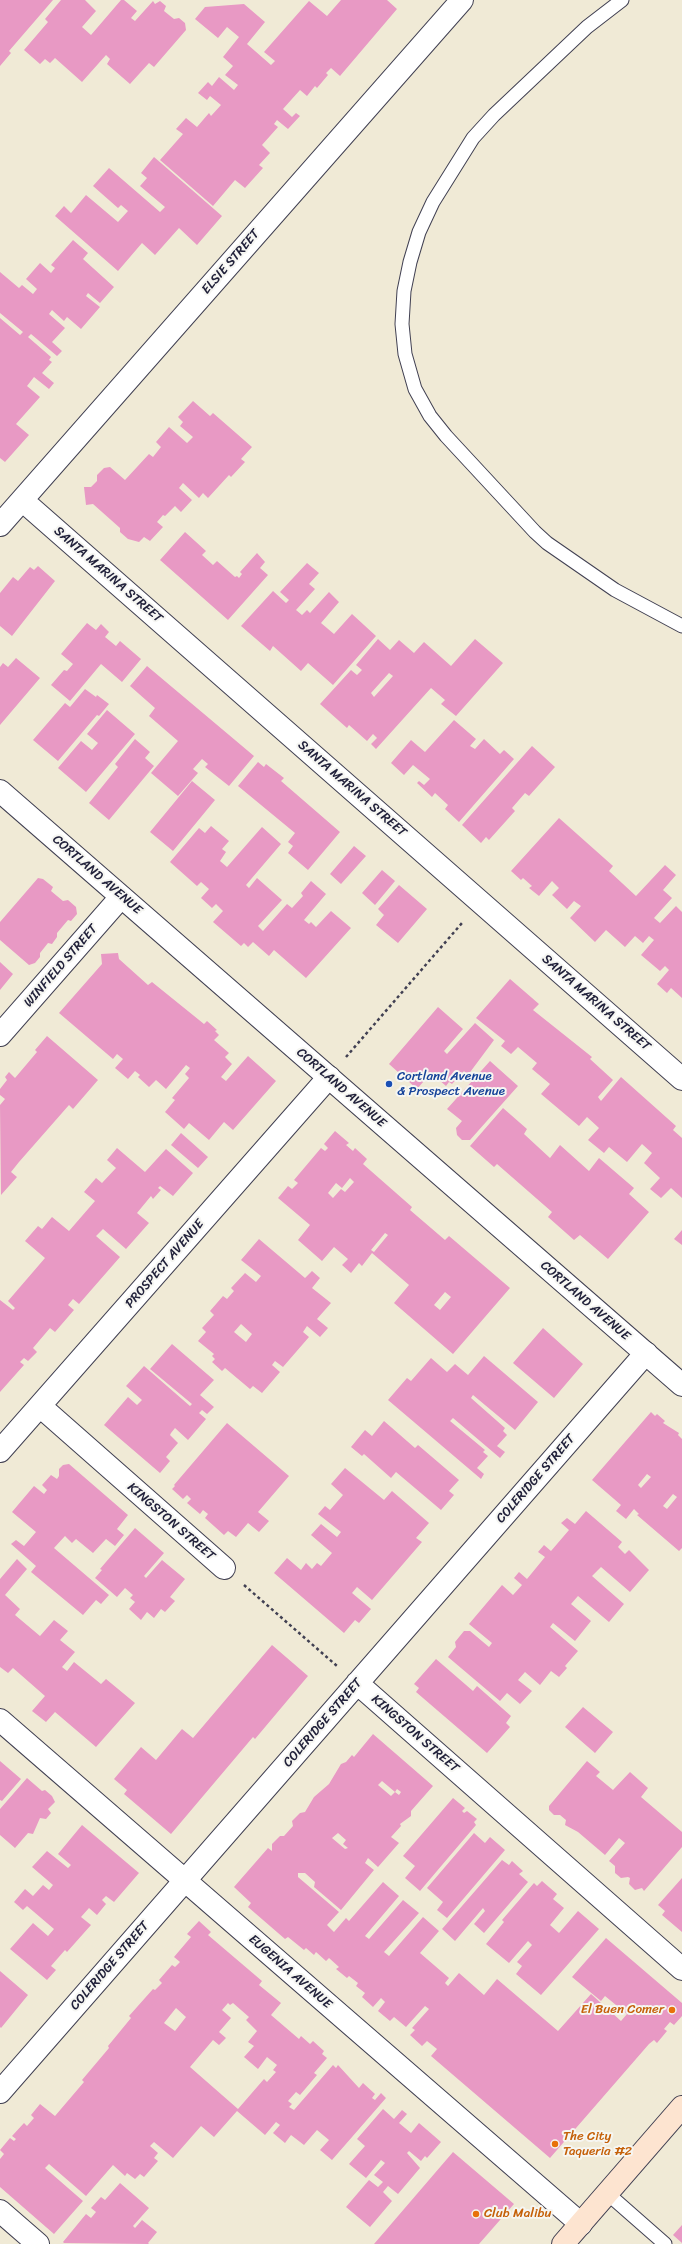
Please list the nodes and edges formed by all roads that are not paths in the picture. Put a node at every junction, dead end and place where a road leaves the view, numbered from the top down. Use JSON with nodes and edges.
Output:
{"nodes":[{"id":1,"x":462,"y":0,"type":"edge"},
{"id":2,"x":622,"y":0,"type":"edge"},
{"id":3,"x":22,"y":500,"type":"junction"},
{"id":4,"x":0,"y":525,"type":"edge"},
{"id":5,"x":682,"y":626,"type":"edge"},
{"id":6,"x":0,"y":791,"type":"edge"},
{"id":7,"x":121,"y":897,"type":"junction"},
{"id":8,"x":0,"y":1035,"type":"edge"},
{"id":9,"x":329,"y":1077,"type":"junction"},
{"id":10,"x":682,"y":1078,"type":"edge"},
{"id":11,"x":646,"y":1353,"type":"junction"},
{"id":12,"x":682,"y":1385,"type":"edge"},
{"id":13,"x":40,"y":1406,"type":"junction"},
{"id":14,"x":0,"y":1451,"type":"edge"},
{"id":15,"x":224,"y":1568,"type":"road end"},
{"id":16,"x":358,"y":1683,"type":"junction"},
{"id":17,"x":0,"y":1720,"type":"edge"},
{"id":18,"x":185,"y":1880,"type":"junction"},
{"id":19,"x":682,"y":1969,"type":"edge"},
{"id":20,"x":4,"y":2079,"type":"edge"},
{"id":21,"x":678,"y":2118,"type":"edge"},
{"id":22,"x":607,"y":2193,"type":"junction"},
{"id":23,"x":0,"y":2211,"type":"edge"},
{"id":24,"x":581,"y":2224,"type":"junction"},
{"id":25,"x":38,"y":2244,"type":"edge"},
{"id":26,"x":563,"y":2244,"type":"edge"},
{"id":27,"x":665,"y":2244,"type":"edge"}],
"edges":[{"from":1,"to":3,"type":"street","name":"ELSIE STREET"},
{"from":2,"to":5,"type":"lane"},
{"from":3,"to":4,"type":"street","name":"ELSIE STREET"},
{"from":3,"to":10,"type":"street","name":"SANTA MARINA STREET"},
{"from":6,"to":7,"type":"street","name":"CORTLAND AVENUE"},
{"from":7,"to":8,"type":"street","name":"WINFIELD STREET"},
{"from":7,"to":9,"type":"street","name":"CORTLAND AVENUE"},
{"from":9,"to":11,"type":"street","name":"CORTLAND AVENUE"},
{"from":9,"to":13,"type":"street","name":"PROSPECT AVENUE"},
{"from":11,"to":12,"type":"street","name":"CORTLAND AVENUE"},
{"from":11,"to":16,"type":"street","name":"COLERIDGE STREET"},
{"from":13,"to":14,"type":"street","name":"PROSPECT AVENUE"},
{"from":13,"to":15,"type":"street","name":"KINGSTON STREET"},
{"from":16,"to":18,"type":"street","name":"COLERIDGE STREET"},
{"from":16,"to":19,"type":"street","name":"KINGSTON STREET"},
{"from":17,"to":18,"type":"street","name":"EUGENIA AVENUE"},
{"from":18,"to":20,"type":"street","name":"COLERIDGE STREET"},
{"from":18,"to":24,"type":"street","name":"EUGENIA AVENUE"},
{"from":21,"to":22,"type":"main road"},
{"from":22,"to":24,"type":"main road"},
{"from":22,"to":27,"type":"lane"},
{"from":23,"to":25,"type":"street"},
{"from":24,"to":26,"type":"main road"}]}
